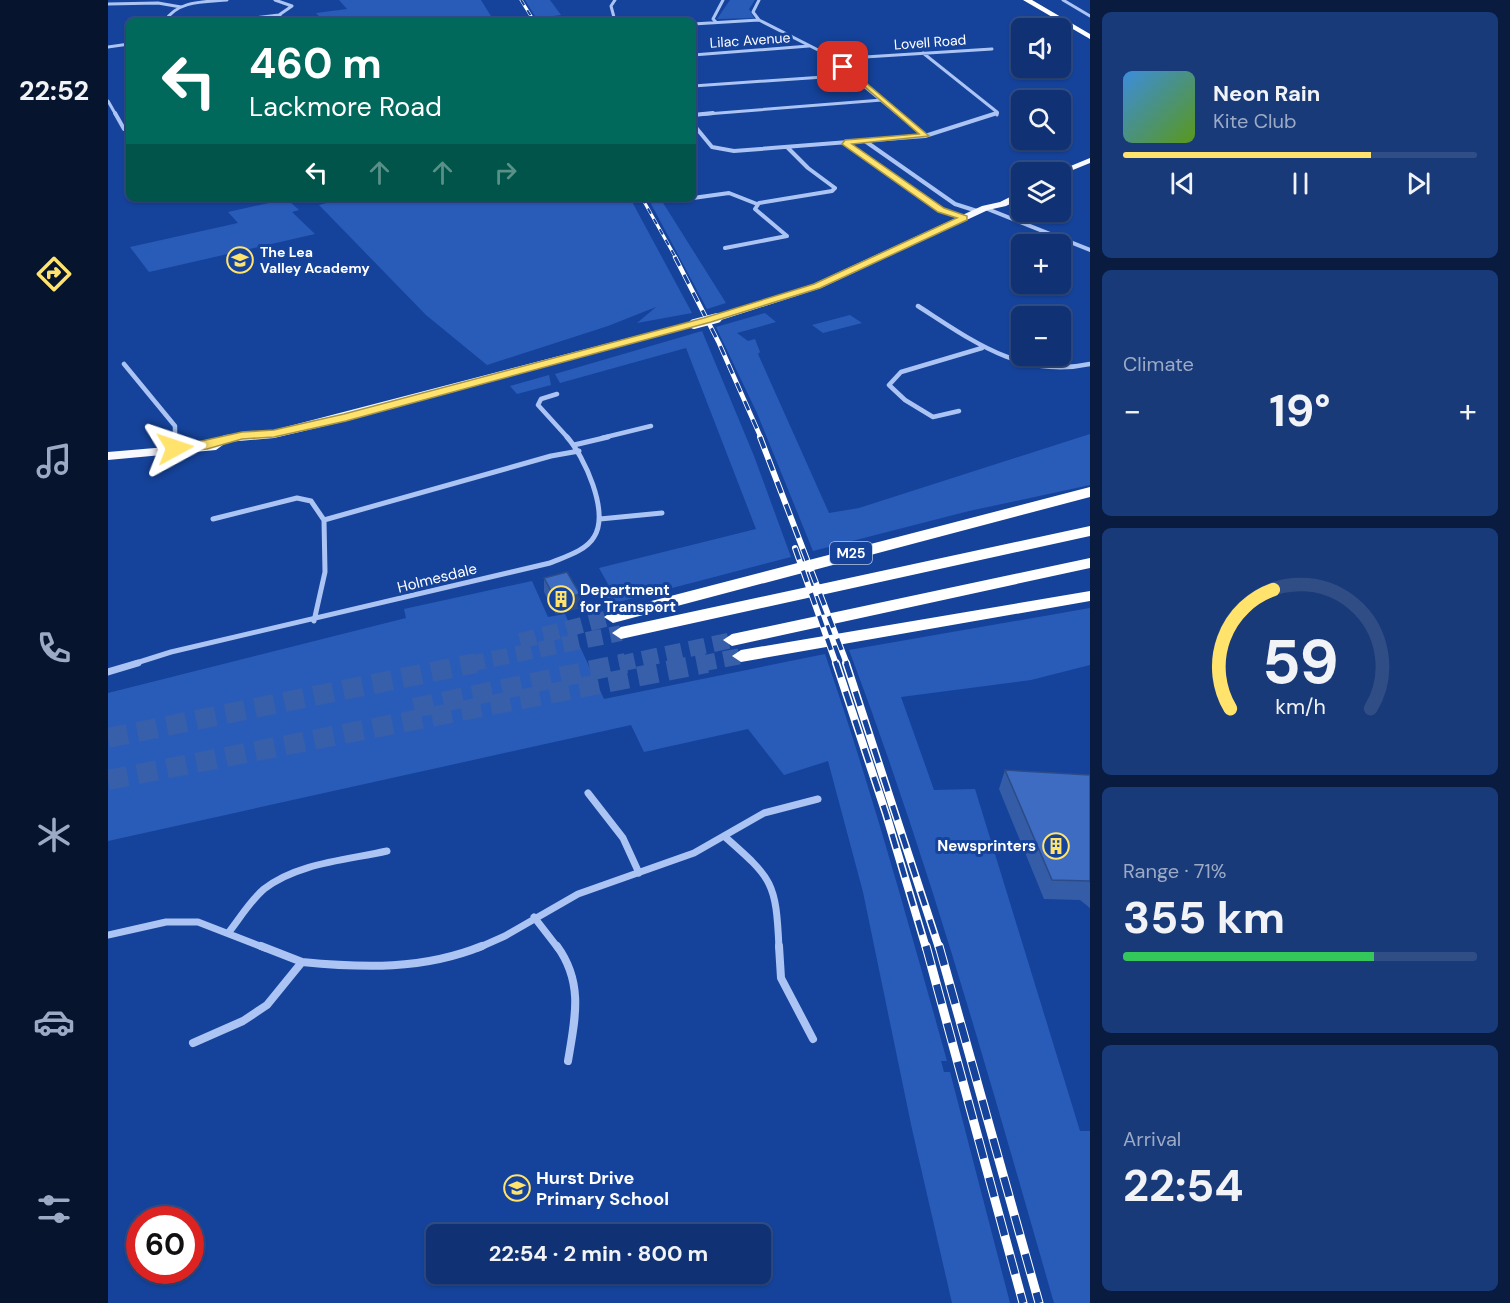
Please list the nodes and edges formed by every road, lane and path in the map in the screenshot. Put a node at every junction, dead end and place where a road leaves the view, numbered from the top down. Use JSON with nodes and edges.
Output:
{"nodes":[{"id":1,"x":227,"y":0,"type":"edge"},
{"id":2,"x":275,"y":0,"type":"edge"},
{"id":3,"x":615,"y":0,"type":"edge"},
{"id":4,"x":723,"y":0,"type":"edge"},
{"id":5,"x":759,"y":0,"type":"edge"},
{"id":6,"x":1028,"y":0,"type":"edge"},
{"id":7,"x":1043,"y":0,"type":"edge"},
{"id":8,"x":1062,"y":0,"type":"edge"},
{"id":9,"x":108,"y":4,"type":"edge"},
{"id":10,"x":181,"y":7,"type":"junction"},
{"id":11,"x":279,"y":15,"type":"junction"},
{"id":12,"x":1089,"y":15,"type":"edge"},
{"id":13,"x":166,"y":18,"type":"edge"},
{"id":14,"x":254,"y":18,"type":"edge"},
{"id":15,"x":282,"y":18,"type":"edge"},
{"id":16,"x":614,"y":18,"type":"edge"},
{"id":17,"x":759,"y":20,"type":"junction"},
{"id":18,"x":716,"y":22,"type":"junction"},
{"id":19,"x":696,"y":24,"type":"edge"},
{"id":20,"x":1090,"y":27,"type":"edge"},
{"id":21,"x":1090,"y":38,"type":"edge"},
{"id":22,"x":126,"y":44,"type":"edge"},
{"id":23,"x":809,"y":46,"type":"junction"},
{"id":24,"x":108,"y":47,"type":"edge"},
{"id":25,"x":992,"y":49,"type":"dead end"},
{"id":26,"x":923,"y":53,"type":"junction"},
{"id":27,"x":696,"y":55,"type":"edge"},
{"id":28,"x":833,"y":59,"type":"junction"},
{"id":29,"x":853,"y":75,"type":"junction"},
{"id":30,"x":696,"y":86,"type":"edge"},
{"id":31,"x":882,"y":100,"type":"junction"},
{"id":32,"x":108,"y":101,"type":"edge"},
{"id":33,"x":696,"y":115,"type":"edge"},
{"id":34,"x":696,"y":128,"type":"edge"},
{"id":35,"x":124,"y":129,"type":"dead end"},
{"id":36,"x":925,"y":136,"type":"junction"},
{"id":37,"x":864,"y":141,"type":"junction"},
{"id":38,"x":845,"y":142,"type":"junction"},
{"id":39,"x":787,"y":147,"type":"junction"},
{"id":40,"x":1090,"y":160,"type":"edge"},
{"id":41,"x":1071,"y":168,"type":"edge"},
{"id":42,"x":696,"y":197,"type":"edge"},
{"id":43,"x":1011,"y":198,"type":"edge"},
{"id":44,"x":757,"y":204,"type":"junction"},
{"id":45,"x":981,"y":210,"type":"junction"},
{"id":46,"x":964,"y":218,"type":"junction"},
{"id":47,"x":725,"y":248,"type":"dead end"},
{"id":48,"x":1090,"y":250,"type":"edge"},
{"id":49,"x":918,"y":306,"type":"dead end"},
{"id":50,"x":982,"y":348,"type":"junction"},
{"id":51,"x":124,"y":364,"type":"dead end"},
{"id":52,"x":1090,"y":364,"type":"edge"},
{"id":53,"x":557,"y":394,"type":"dead end"},
{"id":54,"x":959,"y":411,"type":"dead end"},
{"id":55,"x":651,"y":426,"type":"dead end"},
{"id":56,"x":574,"y":445,"type":"junction"},
{"id":57,"x":175,"y":448,"type":"junction"},
{"id":58,"x":579,"y":451,"type":"junction"},
{"id":59,"x":108,"y":456,"type":"edge"},
{"id":60,"x":1090,"y":492,"type":"edge"},
{"id":61,"x":662,"y":513,"type":"dead end"},
{"id":62,"x":213,"y":519,"type":"dead end"},
{"id":63,"x":600,"y":519,"type":"junction"},
{"id":64,"x":324,"y":520,"type":"junction"},
{"id":65,"x":1090,"y":531,"type":"edge"},
{"id":66,"x":1090,"y":562,"type":"edge"},
{"id":67,"x":1090,"y":596,"type":"edge"},
{"id":68,"x":314,"y":621,"type":"junction"},
{"id":69,"x":732,"y":640,"type":"tunnel mouth"},
{"id":70,"x":741,"y":656,"type":"tunnel mouth"},
{"id":71,"x":108,"y":672,"type":"edge"},
{"id":72,"x":588,"y":793,"type":"dead end"},
{"id":73,"x":818,"y":799,"type":"dead end"},
{"id":74,"x":723,"y":836,"type":"junction"},
{"id":75,"x":387,"y":851,"type":"dead end"},
{"id":76,"x":639,"y":873,"type":"junction"},
{"id":77,"x":534,"y":918,"type":"junction"},
{"id":78,"x":229,"y":932,"type":"junction"},
{"id":79,"x":108,"y":935,"type":"edge"},
{"id":80,"x":302,"y":962,"type":"junction"},
{"id":81,"x":813,"y":1039,"type":"dead end"},
{"id":82,"x":193,"y":1043,"type":"dead end"},
{"id":83,"x":568,"y":1061,"type":"dead end"}],
"edges":[{"from":1,"to":10,"type":"street"},
{"from":2,"to":11,"type":"street"},
{"from":3,"to":16,"type":"street"},
{"from":4,"to":18,"type":"street"},
{"from":5,"to":17,"type":"street"},
{"from":6,"to":21,"type":"highway"},
{"from":7,"to":20,"type":"highway"},
{"from":8,"to":12,"type":"street"},
{"from":9,"to":10,"type":"street"},
{"from":10,"to":13,"type":"street"},
{"from":11,"to":14,"type":"street"},
{"from":11,"to":15,"type":"street"},
{"from":17,"to":18,"type":"street"},
{"from":17,"to":23,"type":"street"},
{"from":18,"to":19,"type":"street"},
{"from":22,"to":24,"type":"street"},
{"from":23,"to":27,"type":"street","name":"Lilac Avenue"},
{"from":23,"to":28,"type":"street"},
{"from":25,"to":26,"type":"street","name":"Lovell Road"},
{"from":26,"to":28,"type":"street","name":"Lovell Road"},
{"from":26,"to":36,"type":"street"},
{"from":28,"to":29,"type":"street"},
{"from":29,"to":30,"type":"street"},
{"from":29,"to":31,"type":"street"},
{"from":31,"to":33,"type":"street"},
{"from":31,"to":36,"type":"street"},
{"from":32,"to":35,"type":"street"},
{"from":34,"to":39,"type":"street"},
{"from":36,"to":37,"type":"street"},
{"from":37,"to":38,"type":"street"},
{"from":37,"to":45,"type":"street"},
{"from":38,"to":39,"type":"street"},
{"from":38,"to":46,"type":"street"},
{"from":39,"to":44,"type":"street"},
{"from":40,"to":41,"type":"main road"},
{"from":42,"to":44,"type":"street"},
{"from":43,"to":45,"type":"main road"},
{"from":44,"to":47,"type":"street"},
{"from":45,"to":46,"type":"main road"},
{"from":45,"to":48,"type":"street"},
{"from":46,"to":57,"type":"main road","bridge":true},
{"from":49,"to":50,"type":"street"},
{"from":50,"to":52,"type":"street"},
{"from":50,"to":54,"type":"street"},
{"from":51,"to":57,"type":"street"},
{"from":53,"to":56,"type":"street"},
{"from":55,"to":56,"type":"street"},
{"from":56,"to":58,"type":"street"},
{"from":57,"to":59,"type":"main road"},
{"from":58,"to":63,"type":"street"},
{"from":58,"to":64,"type":"street"},
{"from":60,"to":65,"type":"highway","number":"M25"},
{"from":61,"to":63,"type":"street"},
{"from":62,"to":64,"type":"street"},
{"from":63,"to":68,"type":"street","name":"Holmesdale"},
{"from":64,"to":68,"type":"street"},
{"from":66,"to":69,"type":"highway"},
{"from":67,"to":70,"type":"highway"},
{"from":68,"to":71,"type":"street","name":"Holmesdale"},
{"from":72,"to":76,"type":"street"},
{"from":73,"to":74,"type":"street"},
{"from":74,"to":76,"type":"street"},
{"from":74,"to":81,"type":"street"},
{"from":75,"to":78,"type":"street"},
{"from":76,"to":77,"type":"street"},
{"from":77,"to":80,"type":"street"},
{"from":77,"to":83,"type":"street"},
{"from":78,"to":79,"type":"street"},
{"from":78,"to":80,"type":"street"},
{"from":80,"to":82,"type":"street"}]}
